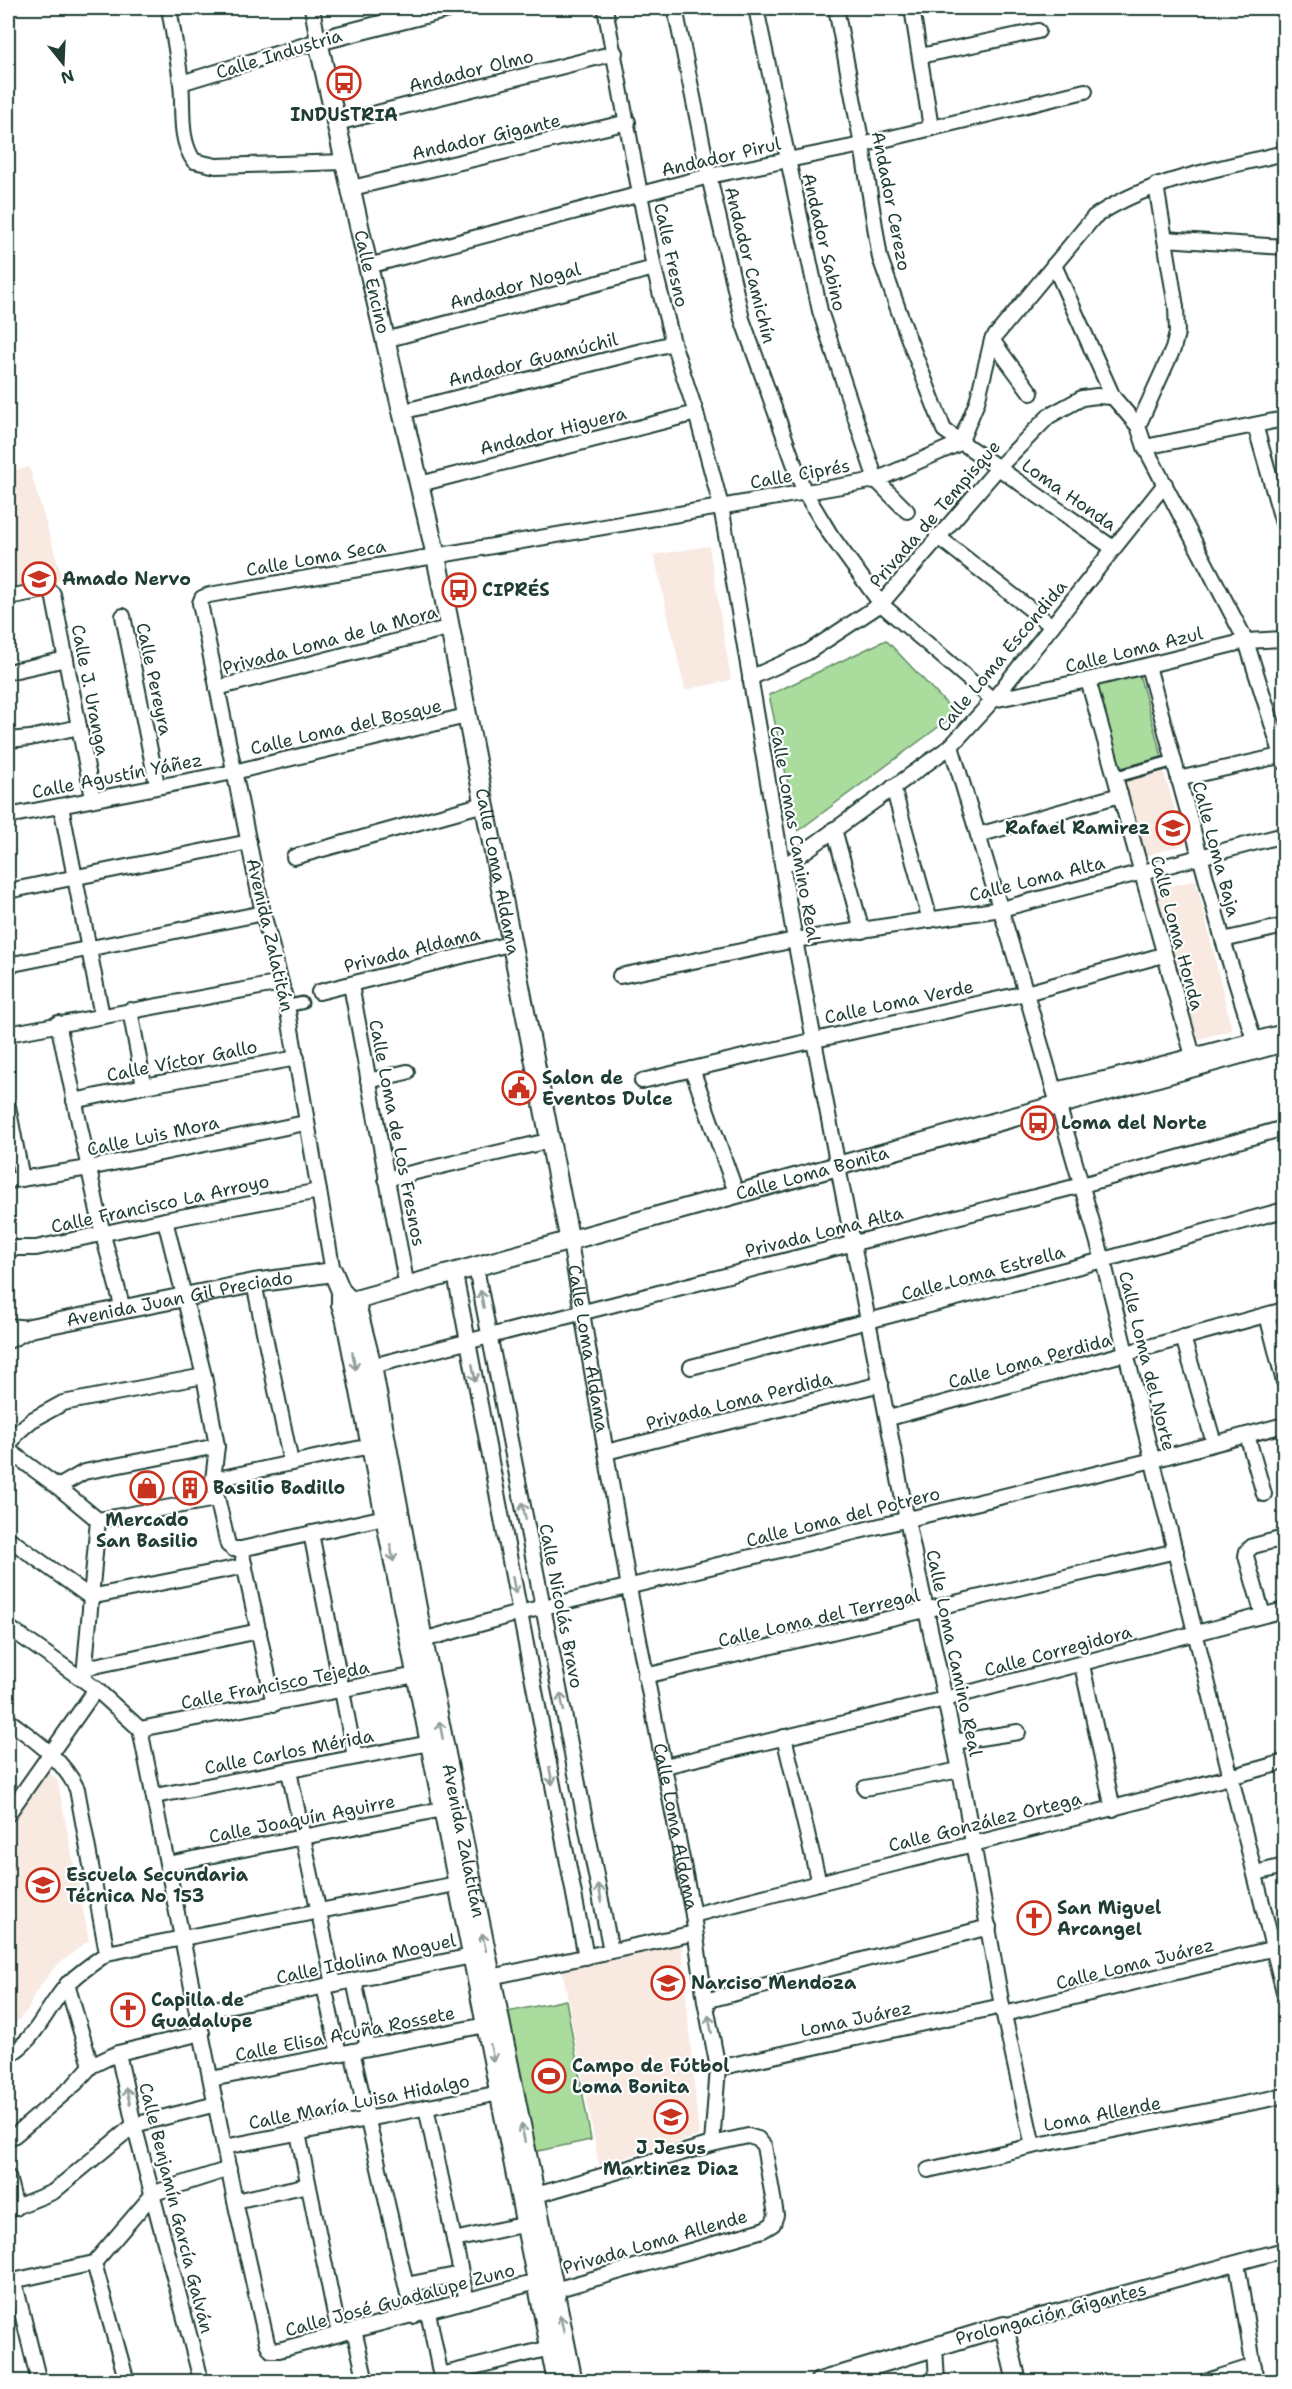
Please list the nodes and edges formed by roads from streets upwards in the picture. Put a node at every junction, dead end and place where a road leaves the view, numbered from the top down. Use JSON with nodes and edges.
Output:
{"nodes":[{"id":1,"x":169,"y":8,"type":"edge"},
{"id":2,"x":312,"y":8,"type":"edge"},
{"id":3,"x":448,"y":8,"type":"edge"},
{"id":4,"x":605,"y":8,"type":"edge"},
{"id":5,"x":675,"y":8,"type":"edge"},
{"id":6,"x":756,"y":8,"type":"edge"},
{"id":7,"x":836,"y":8,"type":"edge"},
{"id":8,"x":912,"y":8,"type":"edge"},
{"id":9,"x":1038,"y":31,"type":"dead end"},
{"id":10,"x":318,"y":41,"type":"junction"},
{"id":11,"x":615,"y":53,"type":"junction"},
{"id":12,"x":920,"y":56,"type":"junction"},
{"id":13,"x":181,"y":83,"type":"junction"},
{"id":14,"x":1085,"y":91,"type":"dead end"},
{"id":15,"x":628,"y":122,"type":"junction"},
{"id":16,"x":337,"y":123,"type":"junction"},
{"id":17,"x":931,"y":128,"type":"junction"},
{"id":18,"x":862,"y":145,"type":"junction"},
{"id":19,"x":1284,"y":153,"type":"edge"},
{"id":20,"x":786,"y":159,"type":"junction"},
{"id":21,"x":346,"y":162,"type":"junction"},
{"id":22,"x":709,"y":176,"type":"junction"},
{"id":23,"x":1156,"y":185,"type":"junction"},
{"id":24,"x":352,"y":188,"type":"junction"},
{"id":25,"x":640,"y":195,"type":"junction"},
{"id":26,"x":1165,"y":239,"type":"junction"},
{"id":27,"x":1284,"y":247,"type":"edge"},
{"id":28,"x":1054,"y":265,"type":"junction"},
{"id":29,"x":368,"y":266,"type":"junction"},
{"id":30,"x":654,"y":268,"type":"junction"},
{"id":31,"x":385,"y":340,"type":"junction"},
{"id":32,"x":992,"y":340,"type":"junction"},
{"id":33,"x":673,"y":343,"type":"junction"},
{"id":34,"x":1031,"y":393,"type":"dead end"},
{"id":35,"x":1113,"y":397,"type":"junction"},
{"id":36,"x":401,"y":412,"type":"junction"},
{"id":37,"x":696,"y":413,"type":"junction"},
{"id":38,"x":1284,"y":419,"type":"edge"},
{"id":39,"x":1255,"y":425,"type":"junction"},
{"id":40,"x":1138,"y":426,"type":"junction"},
{"id":41,"x":944,"y":430,"type":"joint"},
{"id":42,"x":960,"y":443,"type":"junction"},
{"id":43,"x":1145,"y":447,"type":"junction"},
{"id":44,"x":999,"y":467,"type":"junction"},
{"id":45,"x":876,"y":480,"type":"junction"},
{"id":46,"x":420,"y":484,"type":"junction"},
{"id":47,"x":1165,"y":484,"type":"junction"},
{"id":48,"x":804,"y":491,"type":"junction"},
{"id":49,"x":721,"y":506,"type":"junction"},
{"id":50,"x":907,"y":511,"type":"dead end"},
{"id":51,"x":1284,"y":527,"type":"edge"},
{"id":52,"x":937,"y":536,"type":"junction"},
{"id":53,"x":1113,"y":548,"type":"junction"},
{"id":54,"x":436,"y":556,"type":"junction"},
{"id":55,"x":8,"y":597,"type":"edge"},
{"id":56,"x":202,"y":598,"type":"joint"},
{"id":57,"x":880,"y":604,"type":"junction"},
{"id":58,"x":123,"y":616,"type":"dead end"},
{"id":59,"x":1052,"y":626,"type":"junction"},
{"id":60,"x":451,"y":627,"type":"junction"},
{"id":61,"x":1284,"y":639,"type":"edge"},
{"id":62,"x":1246,"y":641,"type":"junction"},
{"id":63,"x":66,"y":659,"type":"junction"},
{"id":64,"x":1148,"y":666,"type":"junction"},
{"id":65,"x":8,"y":672,"type":"edge"},
{"id":66,"x":750,"y":678,"type":"junction"},
{"id":67,"x":1088,"y":680,"type":"junction"},
{"id":68,"x":218,"y":688,"type":"junction"},
{"id":69,"x":993,"y":700,"type":"junction"},
{"id":70,"x":466,"y":716,"type":"junction"},
{"id":71,"x":79,"y":727,"type":"junction"},
{"id":72,"x":8,"y":740,"type":"edge"},
{"id":73,"x":951,"y":746,"type":"junction"},
{"id":74,"x":1284,"y":757,"type":"edge"},
{"id":75,"x":1173,"y":761,"type":"junction"},
{"id":76,"x":234,"y":772,"type":"junction"},
{"id":77,"x":1115,"y":777,"type":"junction"},
{"id":78,"x":1178,"y":778,"type":"junction"},
{"id":79,"x":157,"y":785,"type":"junction"},
{"id":80,"x":893,"y":788,"type":"junction"},
{"id":81,"x":1120,"y":795,"type":"junction"},
{"id":82,"x":93,"y":798,"type":"junction"},
{"id":83,"x":484,"y":804,"type":"junction"},
{"id":84,"x":61,"y":806,"type":"junction"},
{"id":85,"x":8,"y":816,"type":"edge"},
{"id":86,"x":834,"y":829,"type":"junction"},
{"id":87,"x":978,"y":835,"type":"junction"},
{"id":88,"x":1284,"y":835,"type":"edge"},
{"id":89,"x":249,"y":842,"type":"junction"},
{"id":90,"x":1200,"y":856,"type":"junction"},
{"id":91,"x":294,"y":857,"type":"dead end"},
{"id":92,"x":783,"y":867,"type":"junction"},
{"id":93,"x":1141,"y":872,"type":"junction"},
{"id":94,"x":75,"y":878,"type":"junction"},
{"id":95,"x":8,"y":891,"type":"edge"},
{"id":96,"x":1001,"y":909,"type":"junction"},
{"id":97,"x":263,"y":913,"type":"junction"},
{"id":98,"x":930,"y":920,"type":"junction"},
{"id":99,"x":1284,"y":926,"type":"edge"},
{"id":100,"x":862,"y":932,"type":"junction"},
{"id":101,"x":795,"y":940,"type":"junction"},
{"id":102,"x":1222,"y":940,"type":"junction"},
{"id":103,"x":513,"y":943,"type":"junction"},
{"id":104,"x":89,"y":948,"type":"junction"},
{"id":105,"x":1163,"y":955,"type":"junction"},
{"id":106,"x":8,"y":965,"type":"edge"},
{"id":107,"x":620,"y":976,"type":"dead end"},
{"id":108,"x":281,"y":983,"type":"junction"},
{"id":109,"x":351,"y":985,"type":"junction"},
{"id":110,"x":318,"y":992,"type":"dead end"},
{"id":111,"x":1026,"y":993,"type":"junction"},
{"id":112,"x":302,"y":1003,"type":"dead end"},
{"id":113,"x":287,"y":1006,"type":"junction"},
{"id":114,"x":130,"y":1010,"type":"junction"},
{"id":115,"x":102,"y":1016,"type":"junction"},
{"id":116,"x":58,"y":1023,"type":"junction"},
{"id":117,"x":1284,"y":1032,"type":"edge"},
{"id":118,"x":8,"y":1034,"type":"edge"},
{"id":119,"x":815,"y":1040,"type":"junction"},
{"id":120,"x":1254,"y":1040,"type":"junction"},
{"id":121,"x":1284,"y":1042,"type":"edge"},
{"id":122,"x":1192,"y":1056,"type":"junction"},
{"id":123,"x":297,"y":1058,"type":"junction"},
{"id":124,"x":692,"y":1069,"type":"junction"},
{"id":125,"x":407,"y":1072,"type":"dead end"},
{"id":126,"x":368,"y":1081,"type":"junction"},
{"id":127,"x":642,"y":1081,"type":"dead end"},
{"id":128,"x":144,"y":1086,"type":"junction"},
{"id":129,"x":1057,"y":1097,"type":"junction"},
{"id":130,"x":74,"y":1101,"type":"junction"},
{"id":131,"x":8,"y":1106,"type":"edge"},
{"id":132,"x":305,"y":1123,"type":"junction"},
{"id":133,"x":1284,"y":1128,"type":"edge"},
{"id":134,"x":552,"y":1140,"type":"junction"},
{"id":135,"x":838,"y":1167,"type":"junction"},
{"id":136,"x":89,"y":1168,"type":"junction"},
{"id":137,"x":22,"y":1179,"type":"junction"},
{"id":138,"x":386,"y":1179,"type":"junction"},
{"id":139,"x":8,"y":1181,"type":"edge"},
{"id":140,"x":1082,"y":1185,"type":"junction"},
{"id":141,"x":319,"y":1191,"type":"junction"},
{"id":142,"x":737,"y":1195,"type":"junction"},
{"id":143,"x":1284,"y":1210,"type":"edge"},
{"id":144,"x":165,"y":1220,"type":"junction"},
{"id":145,"x":103,"y":1235,"type":"junction"},
{"id":146,"x":570,"y":1242,"type":"junction"},
{"id":147,"x":853,"y":1244,"type":"junction"},
{"id":148,"x":8,"y":1248,"type":"edge"},
{"id":149,"x":1103,"y":1260,"type":"junction"},
{"id":150,"x":476,"y":1268,"type":"junction"},
{"id":151,"x":333,"y":1272,"type":"junction"},
{"id":152,"x":455,"y":1274,"type":"junction"},
{"id":153,"x":254,"y":1283,"type":"junction"},
{"id":154,"x":408,"y":1287,"type":"junction"},
{"id":155,"x":184,"y":1298,"type":"junction"},
{"id":156,"x":345,"y":1299,"type":"junction"},
{"id":157,"x":123,"y":1309,"type":"junction"},
{"id":158,"x":1284,"y":1310,"type":"edge"},
{"id":159,"x":581,"y":1311,"type":"junction"},
{"id":160,"x":1266,"y":1315,"type":"junction"},
{"id":161,"x":869,"y":1321,"type":"junction"},
{"id":162,"x":8,"y":1326,"type":"edge"},
{"id":163,"x":30,"y":1328,"type":"junction"},
{"id":164,"x":490,"y":1335,"type":"junction"},
{"id":165,"x":1183,"y":1337,"type":"junction"},
{"id":166,"x":8,"y":1339,"type":"edge"},
{"id":167,"x":468,"y":1341,"type":"junction"},
{"id":168,"x":1126,"y":1353,"type":"junction"},
{"id":169,"x":372,"y":1366,"type":"junction"},
{"id":170,"x":690,"y":1367,"type":"dead end"},
{"id":171,"x":204,"y":1376,"type":"junction"},
{"id":172,"x":1284,"y":1382,"type":"edge"},
{"id":173,"x":881,"y":1384,"type":"junction"},
{"id":174,"x":889,"y":1418,"type":"junction"},
{"id":175,"x":1284,"y":1425,"type":"edge"},
{"id":176,"x":1247,"y":1435,"type":"junction"},
{"id":177,"x":1214,"y":1443,"type":"junction"},
{"id":178,"x":217,"y":1446,"type":"junction"},
{"id":179,"x":370,"y":1446,"type":"junction"},
{"id":180,"x":8,"y":1449,"type":"edge"},
{"id":181,"x":606,"y":1452,"type":"junction"},
{"id":182,"x":1153,"y":1460,"type":"junction"},
{"id":183,"x":291,"y":1463,"type":"junction"},
{"id":184,"x":213,"y":1480,"type":"junction"},
{"id":185,"x":58,"y":1487,"type":"junction"},
{"id":186,"x":1264,"y":1494,"type":"dead end"},
{"id":187,"x":216,"y":1499,"type":"junction"},
{"id":188,"x":384,"y":1517,"type":"junction"},
{"id":189,"x":98,"y":1520,"type":"junction"},
{"id":190,"x":907,"y":1520,"type":"junction"},
{"id":191,"x":311,"y":1533,"type":"junction"},
{"id":192,"x":8,"y":1538,"type":"edge"},
{"id":193,"x":1284,"y":1538,"type":"edge"},
{"id":194,"x":237,"y":1549,"type":"junction"},
{"id":195,"x":1176,"y":1551,"type":"junction"},
{"id":196,"x":245,"y":1566,"type":"junction"},
{"id":197,"x":629,"y":1588,"type":"junction"},
{"id":198,"x":90,"y":1597,"type":"junction"},
{"id":199,"x":543,"y":1607,"type":"junction"},
{"id":200,"x":1284,"y":1610,"type":"edge"},
{"id":201,"x":927,"y":1611,"type":"junction"},
{"id":202,"x":519,"y":1613,"type":"junction"},
{"id":203,"x":1263,"y":1615,"type":"junction"},
{"id":204,"x":8,"y":1627,"type":"edge"},
{"id":205,"x":259,"y":1631,"type":"junction"},
{"id":206,"x":1196,"y":1633,"type":"junction"},
{"id":207,"x":416,"y":1642,"type":"junction"},
{"id":208,"x":1082,"y":1665,"type":"junction"},
{"id":209,"x":84,"y":1674,"type":"junction"},
{"id":210,"x":416,"y":1675,"type":"junction"},
{"id":211,"x":645,"y":1676,"type":"junction"},
{"id":212,"x":96,"y":1689,"type":"junction"},
{"id":213,"x":342,"y":1690,"type":"junction"},
{"id":214,"x":945,"y":1700,"type":"junction"},
{"id":215,"x":274,"y":1704,"type":"junction"},
{"id":216,"x":8,"y":1720,"type":"edge"},
{"id":217,"x":140,"y":1729,"type":"junction"},
{"id":218,"x":1018,"y":1732,"type":"dead end"},
{"id":219,"x":784,"y":1737,"type":"junction"},
{"id":220,"x":954,"y":1742,"type":"junction"},
{"id":221,"x":430,"y":1743,"type":"junction"},
{"id":222,"x":51,"y":1752,"type":"junction"},
{"id":223,"x":355,"y":1757,"type":"junction"},
{"id":224,"x":1284,"y":1762,"type":"edge"},
{"id":225,"x":665,"y":1766,"type":"junction"},
{"id":226,"x":960,"y":1770,"type":"junction"},
{"id":227,"x":289,"y":1771,"type":"junction"},
{"id":228,"x":1231,"y":1777,"type":"junction"},
{"id":229,"x":865,"y":1788,"type":"dead end"},
{"id":230,"x":155,"y":1796,"type":"junction"},
{"id":231,"x":443,"y":1809,"type":"junction"},
{"id":232,"x":1113,"y":1809,"type":"junction"},
{"id":233,"x":8,"y":1814,"type":"edge"},
{"id":234,"x":303,"y":1837,"type":"junction"},
{"id":235,"x":972,"y":1843,"type":"junction"},
{"id":236,"x":168,"y":1864,"type":"junction"},
{"id":237,"x":1284,"y":1866,"type":"edge"},
{"id":238,"x":1256,"y":1873,"type":"junction"},
{"id":239,"x":465,"y":1882,"type":"junction"},
{"id":240,"x":819,"y":1883,"type":"junction"},
{"id":241,"x":319,"y":1912,"type":"junction"},
{"id":242,"x":693,"y":1915,"type":"junction"},
{"id":243,"x":988,"y":1927,"type":"junction"},
{"id":244,"x":695,"y":1933,"type":"junction"},
{"id":245,"x":183,"y":1938,"type":"junction"},
{"id":246,"x":1277,"y":1942,"type":"edge"},
{"id":247,"x":611,"y":1951,"type":"junction"},
{"id":248,"x":107,"y":1953,"type":"junction"},
{"id":249,"x":472,"y":1956,"type":"junction"},
{"id":250,"x":586,"y":1957,"type":"junction"},
{"id":251,"x":491,"y":1977,"type":"junction"},
{"id":252,"x":354,"y":1980,"type":"junction"},
{"id":253,"x":67,"y":1984,"type":"junction"},
{"id":254,"x":329,"y":1985,"type":"junction"},
{"id":255,"x":1284,"y":1992,"type":"edge"},
{"id":256,"x":705,"y":2001,"type":"junction"},
{"id":257,"x":1003,"y":2010,"type":"junction"},
{"id":258,"x":198,"y":2012,"type":"junction"},
{"id":259,"x":486,"y":2025,"type":"junction"},
{"id":260,"x":202,"y":2033,"type":"junction"},
{"id":261,"x":368,"y":2048,"type":"junction"},
{"id":262,"x":118,"y":2053,"type":"junction"},
{"id":263,"x":346,"y":2053,"type":"junction"},
{"id":264,"x":8,"y":2055,"type":"edge"},
{"id":265,"x":91,"y":2066,"type":"junction"},
{"id":266,"x":718,"y":2068,"type":"junction"},
{"id":267,"x":211,"y":2079,"type":"junction"},
{"id":268,"x":500,"y":2093,"type":"junction"},
{"id":269,"x":1284,"y":2096,"type":"edge"},
{"id":270,"x":216,"y":2104,"type":"junction"},
{"id":271,"x":426,"y":2107,"type":"junction"},
{"id":272,"x":368,"y":2118,"type":"junction"},
{"id":273,"x":134,"y":2125,"type":"junction"},
{"id":274,"x":298,"y":2133,"type":"junction"},
{"id":275,"x":8,"y":2139,"type":"edge"},
{"id":276,"x":712,"y":2144,"type":"junction"},
{"id":277,"x":1033,"y":2146,"type":"junction"},
{"id":278,"x":225,"y":2147,"type":"junction"},
{"id":279,"x":229,"y":2169,"type":"junction"},
{"id":280,"x":928,"y":2170,"type":"dead end"},
{"id":281,"x":8,"y":2177,"type":"edge"},
{"id":282,"x":308,"y":2186,"type":"junction"},
{"id":283,"x":154,"y":2193,"type":"junction"},
{"id":284,"x":528,"y":2198,"type":"junction"},
{"id":285,"x":235,"y":2201,"type":"junction"},
{"id":286,"x":12,"y":2209,"type":"edge"},
{"id":287,"x":526,"y":2224,"type":"junction"},
{"id":288,"x":454,"y":2240,"type":"junction"},
{"id":289,"x":1284,"y":2250,"type":"edge"},
{"id":290,"x":94,"y":2263,"type":"junction"},
{"id":291,"x":1238,"y":2263,"type":"junction"},
{"id":292,"x":461,"y":2274,"type":"junction"},
{"id":293,"x":11,"y":2281,"type":"edge"},
{"id":294,"x":537,"y":2282,"type":"junction"},
{"id":295,"x":406,"y":2285,"type":"junction"},
{"id":296,"x":555,"y":2290,"type":"junction"},
{"id":297,"x":467,"y":2301,"type":"junction"},
{"id":298,"x":428,"y":2312,"type":"junction"},
{"id":299,"x":413,"y":2316,"type":"junction"},
{"id":300,"x":1004,"y":2326,"type":"junction"},
{"id":301,"x":354,"y":2330,"type":"junction"},
{"id":302,"x":339,"y":2334,"type":"junction"},
{"id":303,"x":935,"y":2346,"type":"junction"},
{"id":304,"x":550,"y":2348,"type":"junction"},
{"id":305,"x":1254,"y":2366,"type":"junction"},
{"id":306,"x":199,"y":2372,"type":"dead end"},
{"id":307,"x":441,"y":2378,"type":"edge"},
{"id":308,"x":39,"y":2382,"type":"edge"},
{"id":309,"x":127,"y":2382,"type":"edge"},
{"id":310,"x":366,"y":2382,"type":"edge"},
{"id":311,"x":557,"y":2382,"type":"edge"},
{"id":312,"x":573,"y":2382,"type":"edge"},
{"id":313,"x":819,"y":2382,"type":"edge"},
{"id":314,"x":937,"y":2382,"type":"edge"},
{"id":315,"x":1017,"y":2382,"type":"edge"},
{"id":316,"x":1204,"y":2382,"type":"edge"},
{"id":317,"x":1256,"y":2382,"type":"edge"}],
"edges":[{"from":1,"to":13,"type":"street"},
{"from":2,"to":10,"type":"street","name":"Calle Encino"},
{"from":3,"to":10,"type":"street","name":"Calle Industria"},
{"from":4,"to":11,"type":"street","name":"Calle Fresno"},
{"from":5,"to":22,"type":"street","name":"Andador Camichín"},
{"from":6,"to":20,"type":"street","name":"Andador Sabino"},
{"from":7,"to":18,"type":"street","name":"Andador Cerezo"},
{"from":8,"to":12,"type":"street"},
{"from":9,"to":12,"type":"street"},
{"from":10,"to":13,"type":"street","name":"Calle Industria"},
{"from":10,"to":16,"type":"street","name":"Calle Encino"},
{"from":11,"to":15,"type":"street","name":"Calle Fresno"},
{"from":11,"to":16,"type":"street","name":"Andador Olmo"},
{"from":12,"to":17,"type":"street"},
{"from":13,"to":21,"type":"street"},
{"from":14,"to":17,"type":"street","name":"Andador Pirul"},
{"from":15,"to":24,"type":"street","name":"Andador Gigante"},
{"from":15,"to":25,"type":"street","name":"Calle Fresno"},
{"from":16,"to":21,"type":"street","name":"Calle Encino"},
{"from":17,"to":18,"type":"street","name":"Andador Pirul"},
{"from":18,"to":20,"type":"street","name":"Andador Pirul"},
{"from":18,"to":41,"type":"street","name":"Andador Cerezo"},
{"from":19,"to":23,"type":"street"},
{"from":20,"to":22,"type":"street","name":"Andador Pirul"},
{"from":20,"to":45,"type":"street","name":"Andador Sabino"},
{"from":21,"to":24,"type":"street","name":"Calle Encino"},
{"from":22,"to":25,"type":"street","name":"Andador Pirul"},
{"from":22,"to":48,"type":"street","name":"Andador Camichín"},
{"from":23,"to":26,"type":"street"},
{"from":23,"to":28,"type":"street"},
{"from":24,"to":29,"type":"street","name":"Calle Encino"},
{"from":25,"to":29,"type":"street","name":"Andador Pirul"},
{"from":25,"to":30,"type":"street","name":"Calle Fresno"},
{"from":26,"to":27,"type":"street"},
{"from":26,"to":40,"type":"street"},
{"from":28,"to":32,"type":"street"},
{"from":28,"to":35,"type":"street"},
{"from":29,"to":31,"type":"street","name":"Calle Encino"},
{"from":30,"to":31,"type":"street","name":"Andador Nogal"},
{"from":30,"to":33,"type":"street","name":"Calle Fresno"},
{"from":31,"to":36,"type":"street","name":"Calle Encino"},
{"from":32,"to":34,"type":"street"},
{"from":32,"to":42,"type":"street"},
{"from":33,"to":36,"type":"street","name":"Andador Guamúchil"},
{"from":33,"to":37,"type":"street","name":"Calle Fresno"},
{"from":35,"to":40,"type":"street"},
{"from":35,"to":44,"type":"street","name":"Privada de Tempisque"},
{"from":36,"to":46,"type":"street","name":"Calle Encino"},
{"from":37,"to":46,"type":"street","name":"Andador Higuera"},
{"from":37,"to":49,"type":"street","name":"Calle Fresno"},
{"from":38,"to":39,"type":"street"},
{"from":39,"to":43,"type":"street"},
{"from":39,"to":51,"type":"street"},
{"from":40,"to":43,"type":"street"},
{"from":41,"to":42,"type":"street","name":"Loma Honda"},
{"from":42,"to":44,"type":"street","name":"Loma Honda"},
{"from":42,"to":45,"type":"street","name":"Calle Ciprés"},
{"from":43,"to":47,"type":"street"},
{"from":44,"to":52,"type":"street","name":"Privada de Tempisque"},
{"from":44,"to":53,"type":"street","name":"Loma Honda"},
{"from":45,"to":48,"type":"street","name":"Calle Ciprés"},
{"from":45,"to":50,"type":"street"},
{"from":46,"to":54,"type":"street","name":"Calle Encino"},
{"from":47,"to":53,"type":"street","name":"Calle Loma Escondida"},
{"from":47,"to":62,"type":"street"},
{"from":48,"to":49,"type":"street","name":"Calle Ciprés"},
{"from":48,"to":57,"type":"street","name":"Andador Camichín"},
{"from":49,"to":54,"type":"street","name":"Calle Ciprés"},
{"from":49,"to":66,"type":"street","name":"Calle Lomas Camino Real"},
{"from":52,"to":57,"type":"street","name":"Privada de Tempisque"},
{"from":52,"to":59,"type":"street"},
{"from":53,"to":59,"type":"street","name":"Calle Loma Escondida"},
{"from":54,"to":56,"type":"street","name":"Calle Loma Seca"},
{"from":54,"to":60,"type":"street","name":"Calle Loma Aldama"},
{"from":55,"to":63,"type":"street","name":"Calle J. Uranga"},
{"from":56,"to":68,"type":"street","name":"Avenida Zalatitán"},
{"from":57,"to":66,"type":"street","name":"Privada de Tempisque"},
{"from":57,"to":69,"type":"street","name":"Andador Camichín"},
{"from":58,"to":79,"type":"street","name":"Calle Pereyra"},
{"from":59,"to":69,"type":"street","name":"Calle Loma Escondida"},
{"from":60,"to":68,"type":"street","name":"Privada Loma de la Mora"},
{"from":60,"to":70,"type":"street","name":"Calle Loma Aldama"},
{"from":61,"to":62,"type":"street","name":"Calle Loma Azul"},
{"from":62,"to":64,"type":"street","name":"Calle Loma Azul"},
{"from":62,"to":74,"type":"street"},
{"from":63,"to":65,"type":"street"},
{"from":63,"to":71,"type":"street","name":"Calle J. Uranga"},
{"from":64,"to":67,"type":"street","name":"Calle Loma Azul"},
{"from":64,"to":75,"type":"street","name":"Calle Loma Baja"},
{"from":66,"to":92,"type":"street","name":"Calle Lomas Camino Real"},
{"from":67,"to":69,"type":"street","name":"Calle Loma Azul"},
{"from":67,"to":77,"type":"street","name":"Calle Loma Honda"},
{"from":68,"to":76,"type":"street","name":"Avenida Zalatitán"},
{"from":69,"to":73,"type":"street","name":"Calle Loma Escondida"},
{"from":70,"to":76,"type":"street","name":"Calle Loma del Bosque"},
{"from":70,"to":83,"type":"street","name":"Calle Loma Aldama"},
{"from":71,"to":72,"type":"street"},
{"from":71,"to":82,"type":"street","name":"Calle J. Uranga"},
{"from":73,"to":80,"type":"street","name":"Calle Loma Escondida"},
{"from":73,"to":87,"type":"street","name":"Calle Loma del Norte"},
{"from":74,"to":78,"type":"street"},
{"from":75,"to":77,"type":"street"},
{"from":75,"to":78,"type":"street","name":"Calle Loma Baja"},
{"from":76,"to":79,"type":"street","name":"Calle Agustín Yáñez"},
{"from":76,"to":89,"type":"street","name":"Avenida Zalatitán"},
{"from":77,"to":81,"type":"street","name":"Calle Loma Honda"},
{"from":78,"to":90,"type":"street","name":"Calle Loma Baja"},
{"from":79,"to":82,"type":"street","name":"Calle Agustín Yáñez"},
{"from":80,"to":86,"type":"street","name":"Calle Loma Escondida"},
{"from":80,"to":98,"type":"street"},
{"from":81,"to":87,"type":"street"},
{"from":81,"to":93,"type":"street","name":"Calle Loma Honda"},
{"from":82,"to":84,"type":"street","name":"Calle Agustín Yáñez"},
{"from":83,"to":91,"type":"street"},
{"from":83,"to":103,"type":"street","name":"Calle Loma Aldama"},
{"from":84,"to":85,"type":"street","name":"Calle Agustín Yáñez"},
{"from":84,"to":94,"type":"street"},
{"from":86,"to":92,"type":"street","name":"Calle Loma Escondida"},
{"from":86,"to":100,"type":"street"},
{"from":87,"to":96,"type":"street","name":"Calle Loma del Norte"},
{"from":88,"to":90,"type":"street","name":"Calle Loma Alta"},
{"from":89,"to":94,"type":"street"},
{"from":89,"to":97,"type":"street","name":"Avenida Zalatitán"},
{"from":90,"to":93,"type":"street","name":"Calle Loma Alta"},
{"from":90,"to":102,"type":"street","name":"Calle Loma Baja"},
{"from":92,"to":101,"type":"street","name":"Calle Lomas Camino Real"},
{"from":93,"to":96,"type":"street","name":"Calle Loma Alta"},
{"from":93,"to":105,"type":"street","name":"Calle Loma Honda"},
{"from":94,"to":95,"type":"street"},
{"from":94,"to":104,"type":"street"},
{"from":96,"to":98,"type":"street","name":"Calle Loma Alta"},
{"from":96,"to":111,"type":"street","name":"Calle Loma del Norte"},
{"from":97,"to":104,"type":"street"},
{"from":97,"to":108,"type":"street","name":"Avenida Zalatitán"},
{"from":98,"to":100,"type":"street","name":"Calle Loma Alta"},
{"from":99,"to":102,"type":"street"},
{"from":100,"to":101,"type":"street","name":"Calle Loma Alta"},
{"from":101,"to":107,"type":"street"},
{"from":101,"to":119,"type":"street","name":"Calle Lomas Camino Real"},
{"from":102,"to":120,"type":"street","name":"Calle Loma Baja"},
{"from":103,"to":109,"type":"street","name":"Privada Aldama"},
{"from":103,"to":134,"type":"street","name":"Calle Loma Aldama"},
{"from":104,"to":106,"type":"street"},
{"from":104,"to":115,"type":"street"},
{"from":105,"to":111,"type":"street","name":"Calle Loma Verde"},
{"from":105,"to":122,"type":"street","name":"Calle Loma Honda"},
{"from":108,"to":113,"type":"street","name":"Avenida Zalatitán"},
{"from":108,"to":114,"type":"street"},
{"from":109,"to":110,"type":"street","name":"Privada Aldama"},
{"from":109,"to":126,"type":"street","name":"Calle Loma de Los Fresnos"},
{"from":111,"to":119,"type":"street","name":"Calle Loma Verde"},
{"from":111,"to":129,"type":"street","name":"Calle Loma del Norte"},
{"from":112,"to":113,"type":"street"},
{"from":113,"to":123,"type":"street","name":"Avenida Zalatitán"},
{"from":114,"to":115,"type":"street"},
{"from":114,"to":128,"type":"street"},
{"from":115,"to":116,"type":"street"},
{"from":116,"to":118,"type":"street"},
{"from":116,"to":130,"type":"street"},
{"from":117,"to":120,"type":"street"},
{"from":119,"to":124,"type":"street","name":"Calle Loma Verde"},
{"from":119,"to":135,"type":"street","name":"Calle Lomas Camino Real"},
{"from":120,"to":122,"type":"street"},
{"from":121,"to":129,"type":"street","name":"Calle Loma Bonita"},
{"from":122,"to":129,"type":"street"},
{"from":123,"to":128,"type":"street","name":"Calle Víctor Gallo"},
{"from":123,"to":132,"type":"street","name":"Avenida Zalatitán"},
{"from":124,"to":127,"type":"street","name":"Calle Loma Verde"},
{"from":124,"to":142,"type":"street"},
{"from":125,"to":126,"type":"street"},
{"from":126,"to":138,"type":"street","name":"Calle Loma de Los Fresnos"},
{"from":128,"to":130,"type":"street","name":"Calle Víctor Gallo"},
{"from":129,"to":135,"type":"street","name":"Calle Loma Bonita"},
{"from":129,"to":140,"type":"street","name":"Calle Loma del Norte"},
{"from":130,"to":136,"type":"street"},
{"from":131,"to":137,"type":"street"},
{"from":132,"to":136,"type":"street","name":"Calle Luis Mora"},
{"from":132,"to":141,"type":"street","name":"Avenida Zalatitán"},
{"from":133,"to":140,"type":"street","name":"Privada Loma Alta"},
{"from":134,"to":138,"type":"street"},
{"from":134,"to":146,"type":"street","name":"Calle Loma Aldama"},
{"from":135,"to":142,"type":"street","name":"Calle Loma Bonita"},
{"from":135,"to":147,"type":"street","name":"Calle Loma Camino Real"},
{"from":136,"to":137,"type":"street","name":"Calle Luis Mora"},
{"from":136,"to":145,"type":"street"},
{"from":137,"to":139,"type":"street","name":"Calle Luis Mora"},
{"from":138,"to":154,"type":"street","name":"Calle Loma de Los Fresnos"},
{"from":140,"to":147,"type":"street","name":"Privada Loma Alta"},
{"from":140,"to":149,"type":"street","name":"Calle Loma del Norte"},
{"from":141,"to":144,"type":"street","name":"Calle Francisco La Arroyo"},
{"from":141,"to":151,"type":"street","name":"Avenida Zalatitán"},
{"from":142,"to":146,"type":"street","name":"Calle Loma Bonita"},
{"from":143,"to":149,"type":"street","name":"Calle Loma Estrella"},
{"from":144,"to":145,"type":"street","name":"Calle Francisco La Arroyo"},
{"from":144,"to":155,"type":"street"},
{"from":145,"to":148,"type":"street","name":"Calle Francisco La Arroyo"},
{"from":145,"to":157,"type":"street"},
{"from":146,"to":150,"type":"street","name":"Calle Loma Bonita"},
{"from":146,"to":159,"type":"street","name":"Calle Loma Aldama"},
{"from":147,"to":159,"type":"street","name":"Privada Loma Alta"},
{"from":147,"to":161,"type":"street","name":"Calle Loma Camino Real"},
{"from":149,"to":161,"type":"street","name":"Calle Loma Estrella"},
{"from":149,"to":168,"type":"street","name":"Calle Loma del Norte"},
{"from":150,"to":152,"type":"street","name":"Calle Loma Bonita"},
{"from":164,"to":150,"type":"street","name":"Calle Nicolás Bravo","one_way":true},
{"from":151,"to":153,"type":"street","name":"Avenida Juan Gil Preciado"},
{"from":151,"to":156,"type":"street"},
{"from":152,"to":154,"type":"street","name":"Calle Loma Bonita"},
{"from":152,"to":167,"type":"street"},
{"from":153,"to":155,"type":"street","name":"Avenida Juan Gil Preciado"},
{"from":153,"to":183,"type":"street"},
{"from":154,"to":156,"type":"street","name":"Calle Loma Bonita"},
{"from":155,"to":157,"type":"street","name":"Avenida Juan Gil Preciado"},
{"from":155,"to":171,"type":"street"},
{"from":156,"to":169,"type":"street","name":"Avenida Zalatitán"},
{"from":156,"to":179,"type":"street","name":"Avenida Zalatitán","one_way":true},
{"from":157,"to":163,"type":"street","name":"Avenida Juan Gil Preciado"},
{"from":158,"to":160,"type":"street","name":"Calle Loma Perdida"},
{"from":159,"to":164,"type":"street","name":"Privada Loma Alta"},
{"from":159,"to":181,"type":"street","name":"Calle Loma Aldama"},
{"from":160,"to":165,"type":"street","name":"Calle Loma Perdida"},
{"from":160,"to":172,"type":"street"},
{"from":161,"to":170,"type":"street","name":"Calle Loma Estrella"},
{"from":161,"to":173,"type":"street","name":"Calle Loma Camino Real"},
{"from":162,"to":163,"type":"street"},
{"from":163,"to":166,"type":"street","name":"Avenida Juan Gil Preciado"},
{"from":164,"to":167,"type":"street","name":"Privada Loma Alta"},
{"from":199,"to":164,"type":"street","name":"Calle Nicolás Bravo","one_way":true},
{"from":165,"to":168,"type":"street","name":"Calle Loma Perdida"},
{"from":165,"to":177,"type":"street"},
{"from":167,"to":169,"type":"street","name":"Privada Loma Alta"},
{"from":167,"to":202,"type":"street","one_way":true},
{"from":168,"to":174,"type":"street","name":"Calle Loma Perdida"},
{"from":168,"to":182,"type":"street","name":"Calle Loma del Norte"},
{"from":169,"to":207,"type":"street","name":"Avenida Zalatitán"},
{"from":171,"to":178,"type":"street"},
{"from":171,"to":180,"type":"street"},
{"from":173,"to":174,"type":"street","name":"Calle Loma Camino Real"},
{"from":173,"to":181,"type":"street","name":"Privada Loma Perdida"},
{"from":174,"to":190,"type":"street","name":"Calle Loma Camino Real"},
{"from":175,"to":176,"type":"street","name":"Calle Loma del Potrero"},
{"from":176,"to":177,"type":"street","name":"Calle Loma del Potrero"},
{"from":176,"to":186,"type":"street"},
{"from":177,"to":182,"type":"street","name":"Calle Loma del Potrero"},
{"from":178,"to":184,"type":"street"},
{"from":178,"to":185,"type":"street"},
{"from":179,"to":183,"type":"street"},
{"from":179,"to":188,"type":"street","name":"Avenida Zalatitán"},
{"from":180,"to":185,"type":"street"},
{"from":181,"to":197,"type":"street","name":"Calle Loma Aldama"},
{"from":182,"to":190,"type":"street","name":"Calle Loma del Potrero"},
{"from":182,"to":195,"type":"street","name":"Calle Loma del Norte"},
{"from":183,"to":184,"type":"street"},
{"from":184,"to":187,"type":"street"},
{"from":185,"to":189,"type":"street"},
{"from":187,"to":189,"type":"street"},
{"from":187,"to":194,"type":"street"},
{"from":188,"to":191,"type":"street"},
{"from":188,"to":207,"type":"street","name":"Avenida Zalatitán","one_way":true},
{"from":189,"to":198,"type":"street"},
{"from":190,"to":197,"type":"street","name":"Calle Loma del Potrero"},
{"from":190,"to":201,"type":"street","name":"Calle Loma Camino Real"},
{"from":191,"to":194,"type":"street"},
{"from":191,"to":213,"type":"street"},
{"from":192,"to":198,"type":"street"},
{"from":193,"to":203,"type":"street"},
{"from":194,"to":196,"type":"street"},
{"from":195,"to":201,"type":"street","name":"Calle Loma del Terregal"},
{"from":195,"to":206,"type":"street","name":"Calle Loma del Norte"},
{"from":196,"to":198,"type":"street"},
{"from":196,"to":205,"type":"street"},
{"from":197,"to":199,"type":"street","name":"Calle Loma del Potrero"},
{"from":197,"to":211,"type":"street","name":"Calle Loma Aldama"},
{"from":198,"to":209,"type":"street"},
{"from":199,"to":202,"type":"street","name":"Calle Loma del Potrero"},
{"from":247,"to":199,"type":"street","name":"Calle Nicolás Bravo","one_way":true},
{"from":200,"to":203,"type":"street","name":"Calle Corregidora"},
{"from":201,"to":211,"type":"street","name":"Calle Loma del Terregal"},
{"from":201,"to":214,"type":"street","name":"Calle Loma Camino Real"},
{"from":202,"to":207,"type":"street","name":"Calle Loma del Potrero"},
{"from":202,"to":250,"type":"street","one_way":true},
{"from":203,"to":206,"type":"street","name":"Calle Corregidora"},
{"from":204,"to":209,"type":"street"},
{"from":205,"to":209,"type":"street"},
{"from":205,"to":215,"type":"street"},
{"from":206,"to":208,"type":"street","name":"Calle Corregidora"},
{"from":206,"to":228,"type":"street","name":"Calle Loma del Norte"},
{"from":207,"to":210,"type":"street","name":"Avenida Zalatitán"},
{"from":239,"to":207,"type":"street","name":"Avenida Zalatitán","one_way":true},
{"from":208,"to":214,"type":"street","name":"Calle Corregidora"},
{"from":208,"to":232,"type":"street"},
{"from":209,"to":212,"type":"street"},
{"from":210,"to":213,"type":"street","name":"Calle Francisco Tejeda"},
{"from":210,"to":221,"type":"street","name":"Avenida Zalatitán"},
{"from":211,"to":225,"type":"street","name":"Calle Loma Aldama"},
{"from":212,"to":217,"type":"street"},
{"from":212,"to":222,"type":"street"},
{"from":213,"to":215,"type":"street","name":"Calle Francisco Tejeda"},
{"from":213,"to":223,"type":"street"},
{"from":214,"to":219,"type":"street","name":"Calle Corregidora"},
{"from":214,"to":220,"type":"street","name":"Calle Loma Camino Real"},
{"from":215,"to":217,"type":"street","name":"Calle Francisco Tejeda"},
{"from":216,"to":222,"type":"street"},
{"from":217,"to":230,"type":"street"},
{"from":218,"to":220,"type":"street"},
{"from":219,"to":225,"type":"street","name":"Calle Corregidora"},
{"from":219,"to":240,"type":"street"},
{"from":220,"to":226,"type":"street","name":"Calle Loma Camino Real"},
{"from":221,"to":223,"type":"street","name":"Calle Carlos Mérida"},
{"from":221,"to":231,"type":"street","name":"Avenida Zalatitán"},
{"from":222,"to":233,"type":"street"},
{"from":222,"to":248,"type":"street"},
{"from":223,"to":227,"type":"street","name":"Calle Carlos Mérida"},
{"from":224,"to":228,"type":"street","name":"Calle González Ortega"},
{"from":225,"to":242,"type":"street","name":"Calle Loma Aldama"},
{"from":226,"to":229,"type":"street"},
{"from":226,"to":235,"type":"street","name":"Calle Loma Camino Real"},
{"from":227,"to":230,"type":"street","name":"Calle Carlos Mérida"},
{"from":227,"to":234,"type":"street"},
{"from":228,"to":232,"type":"street","name":"Calle González Ortega"},
{"from":228,"to":238,"type":"street","name":"Calle Loma del Norte"},
{"from":230,"to":236,"type":"street"},
{"from":231,"to":234,"type":"street","name":"Calle Joaquín Aguirre"},
{"from":231,"to":239,"type":"street","name":"Avenida Zalatitán"},
{"from":232,"to":235,"type":"street","name":"Calle González Ortega"},
{"from":234,"to":236,"type":"street","name":"Calle Joaquín Aguirre"},
{"from":234,"to":241,"type":"street"},
{"from":235,"to":240,"type":"street","name":"Calle González Ortega"},
{"from":235,"to":243,"type":"street","name":"Calle Loma Camino Real"},
{"from":236,"to":245,"type":"street"},
{"from":237,"to":238,"type":"street"},
{"from":238,"to":246,"type":"street","name":"Calle Loma del Norte"},
{"from":239,"to":241,"type":"street"},
{"from":239,"to":249,"type":"street","name":"Avenida Zalatitán"},
{"from":251,"to":239,"type":"street","name":"Avenida Zalatitán","one_way":true},
{"from":240,"to":242,"type":"street","name":"Calle González Ortega"},
{"from":241,"to":245,"type":"street"},
{"from":241,"to":254,"type":"street"},
{"from":242,"to":244,"type":"street","name":"Calle Loma Aldama"},
{"from":243,"to":256,"type":"street"},
{"from":243,"to":257,"type":"street","name":"Calle Loma Camino Real"},
{"from":244,"to":247,"type":"street"},
{"from":244,"to":256,"type":"street","name":"Calle Loma Aldama"},
{"from":245,"to":248,"type":"street"},
{"from":245,"to":258,"type":"street"},
{"from":246,"to":255,"type":"street","name":"Calle Loma del Norte"},
{"from":246,"to":257,"type":"street","name":"Calle Loma Juárez"},
{"from":247,"to":250,"type":"street"},
{"from":248,"to":253,"type":"street"},
{"from":249,"to":252,"type":"street","name":"Calle Idolina Moguel"},
{"from":249,"to":259,"type":"street","name":"Avenida Zalatitán"},
{"from":250,"to":251,"type":"street"},
{"from":284,"to":251,"type":"street","name":"Avenida Zalatitán","one_way":true},
{"from":252,"to":254,"type":"street","name":"Calle Idolina Moguel"},
{"from":252,"to":261,"type":"street"},
{"from":253,"to":264,"type":"street"},
{"from":253,"to":265,"type":"street"},
{"from":254,"to":258,"type":"street","name":"Calle Idolina Moguel"},
{"from":254,"to":263,"type":"street"},
{"from":266,"to":256,"type":"street","name":"Calle Loma Aldama","one_way":true},
{"from":257,"to":266,"type":"street","name":"Loma Juárez"},
{"from":257,"to":277,"type":"street","name":"Calle Loma Camino Real"},
{"from":258,"to":260,"type":"street"},
{"from":259,"to":261,"type":"street","name":"Calle Elisa Acuña Rossete"},
{"from":259,"to":268,"type":"street","name":"Avenida Zalatitán","one_way":true},
{"from":260,"to":262,"type":"street"},
{"from":260,"to":267,"type":"street"},
{"from":261,"to":263,"type":"street","name":"Calle Elisa Acuña Rossete"},
{"from":262,"to":265,"type":"street"},
{"from":273,"to":262,"type":"street","name":"Calle Benjamín García Galván","one_way":true},
{"from":263,"to":267,"type":"street","name":"Calle Elisa Acuña Rossete"},
{"from":263,"to":272,"type":"street"},
{"from":265,"to":275,"type":"street"},
{"from":266,"to":276,"type":"street","name":"Calle Loma Aldama"},
{"from":267,"to":270,"type":"street"},
{"from":268,"to":271,"type":"street","name":"Calle María Luisa Hidalgo"},
{"from":268,"to":284,"type":"street","name":"Avenida Zalatitán"},
{"from":269,"to":277,"type":"street","name":"Loma Allende"},
{"from":270,"to":273,"type":"street"},
{"from":270,"to":278,"type":"street"},
{"from":271,"to":272,"type":"street","name":"Calle María Luisa Hidalgo"},
{"from":271,"to":288,"type":"street"},
{"from":272,"to":274,"type":"street","name":"Calle María Luisa Hidalgo"},
{"from":272,"to":295,"type":"street"},
{"from":273,"to":283,"type":"street","name":"Calle Benjamín García Galván"},
{"from":273,"to":286,"type":"street"},
{"from":274,"to":278,"type":"street","name":"Calle María Luisa Hidalgo"},
{"from":274,"to":282,"type":"street"},
{"from":276,"to":284,"type":"street"},
{"from":276,"to":296,"type":"street","name":"Privada Loma Allende"},
{"from":277,"to":280,"type":"street","name":"Loma Allende"},
{"from":278,"to":279,"type":"street"},
{"from":279,"to":283,"type":"street"},
{"from":279,"to":285,"type":"street"},
{"from":281,"to":286,"type":"street"},
{"from":282,"to":285,"type":"street"},
{"from":282,"to":302,"type":"street"},
{"from":283,"to":290,"type":"street"},
{"from":283,"to":306,"type":"street","name":"Calle Benjamín García Galván"},
{"from":284,"to":287,"type":"street","name":"Avenida Zalatitán"},
{"from":284,"to":296,"type":"street","name":"Avenida Zalatitán"},
{"from":285,"to":302,"type":"street","name":"Calle José Guadalupe Zuno"},
{"from":287,"to":288,"type":"street"},
{"from":287,"to":294,"type":"street","name":"Avenida Zalatitán"},
{"from":288,"to":292,"type":"street"},
{"from":289,"to":291,"type":"street","name":"Prolongación Gigantes"},
{"from":290,"to":293,"type":"street"},
{"from":290,"to":309,"type":"street"},
{"from":291,"to":300,"type":"street","name":"Prolongación Gigantes"},
{"from":291,"to":305,"type":"street"},
{"from":292,"to":295,"type":"street"},
{"from":292,"to":297,"type":"street"},
{"from":293,"to":308,"type":"street"},
{"from":294,"to":297,"type":"street","name":"Calle José Guadalupe Zuno"},
{"from":294,"to":304,"type":"street","name":"Avenida Zalatitán"},
{"from":295,"to":299,"type":"street"},
{"from":312,"to":296,"type":"street","name":"Avenida Zalatitán","one_way":true},
{"from":297,"to":298,"type":"street","name":"Calle José Guadalupe Zuno"},
{"from":298,"to":299,"type":"street","name":"Calle José Guadalupe Zuno"},
{"from":298,"to":307,"type":"street"},
{"from":299,"to":301,"type":"street","name":"Calle José Guadalupe Zuno"},
{"from":300,"to":303,"type":"street","name":"Prolongación Gigantes"},
{"from":300,"to":315,"type":"street"},
{"from":301,"to":302,"type":"street","name":"Calle José Guadalupe Zuno"},
{"from":301,"to":310,"type":"street"},
{"from":303,"to":313,"type":"street","name":"Prolongación Gigantes"},
{"from":303,"to":314,"type":"street"},
{"from":304,"to":307,"type":"street"},
{"from":304,"to":311,"type":"street","name":"Avenida Zalatitán"},
{"from":305,"to":316,"type":"street"},
{"from":305,"to":317,"type":"street"}]}
